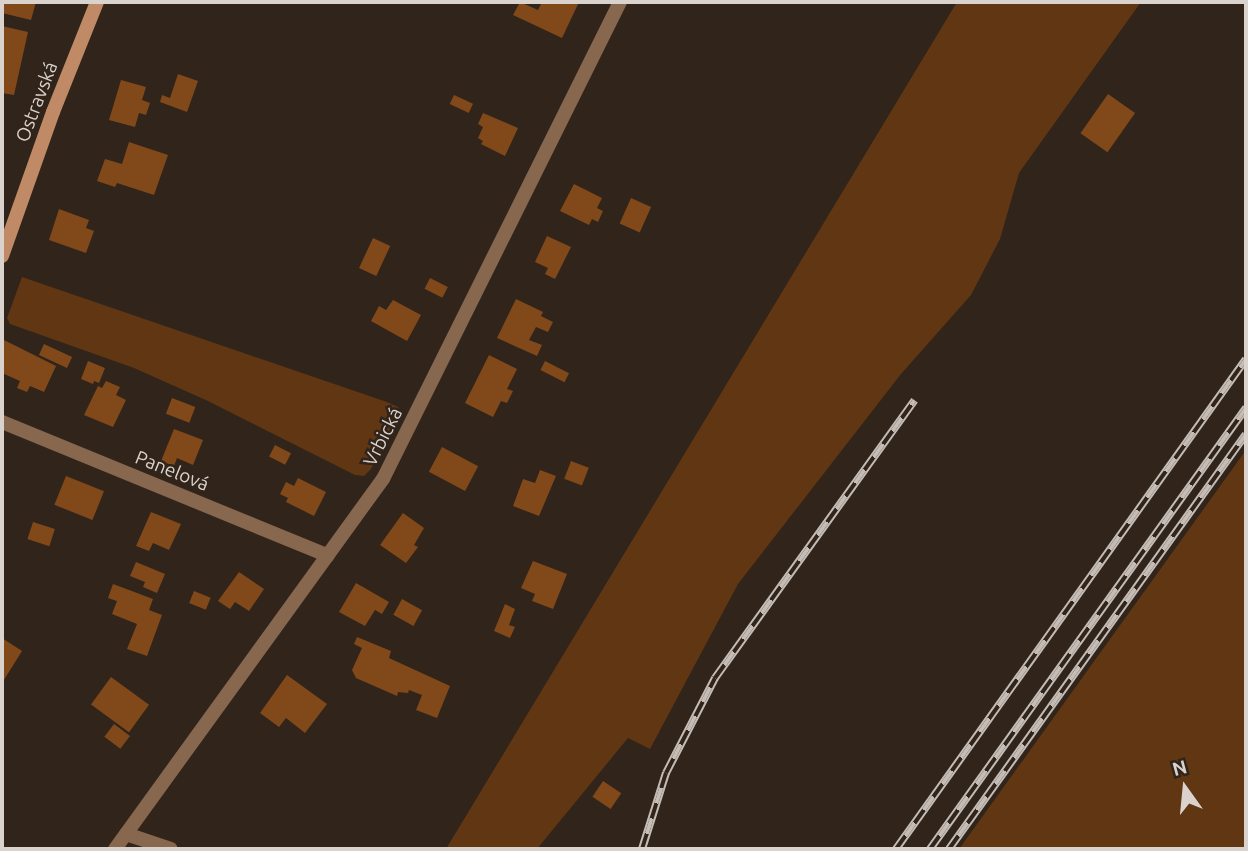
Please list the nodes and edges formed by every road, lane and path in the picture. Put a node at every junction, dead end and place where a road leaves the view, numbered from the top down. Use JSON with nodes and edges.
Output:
{"nodes":[{"id":1,"x":97,"y":2,"type":"edge"},
{"id":2,"x":620,"y":2,"type":"edge"},
{"id":3,"x":2,"y":256,"type":"edge"},
{"id":4,"x":2,"y":422,"type":"edge"},
{"id":5,"x":328,"y":556,"type":"junction"},
{"id":6,"x":126,"y":834,"type":"junction"},
{"id":7,"x":115,"y":849,"type":"edge"},
{"id":8,"x":172,"y":849,"type":"edge"}],
"edges":[{"from":1,"to":3,"type":"main road","name":"Ostravská"},
{"from":2,"to":5,"type":"street","name":"Vrbická"},
{"from":4,"to":5,"type":"street","name":"Panelová"},
{"from":5,"to":6,"type":"street","name":"Vrbická"},
{"from":6,"to":7,"type":"street","name":"Vrbická"},
{"from":6,"to":8,"type":"street"}]}
